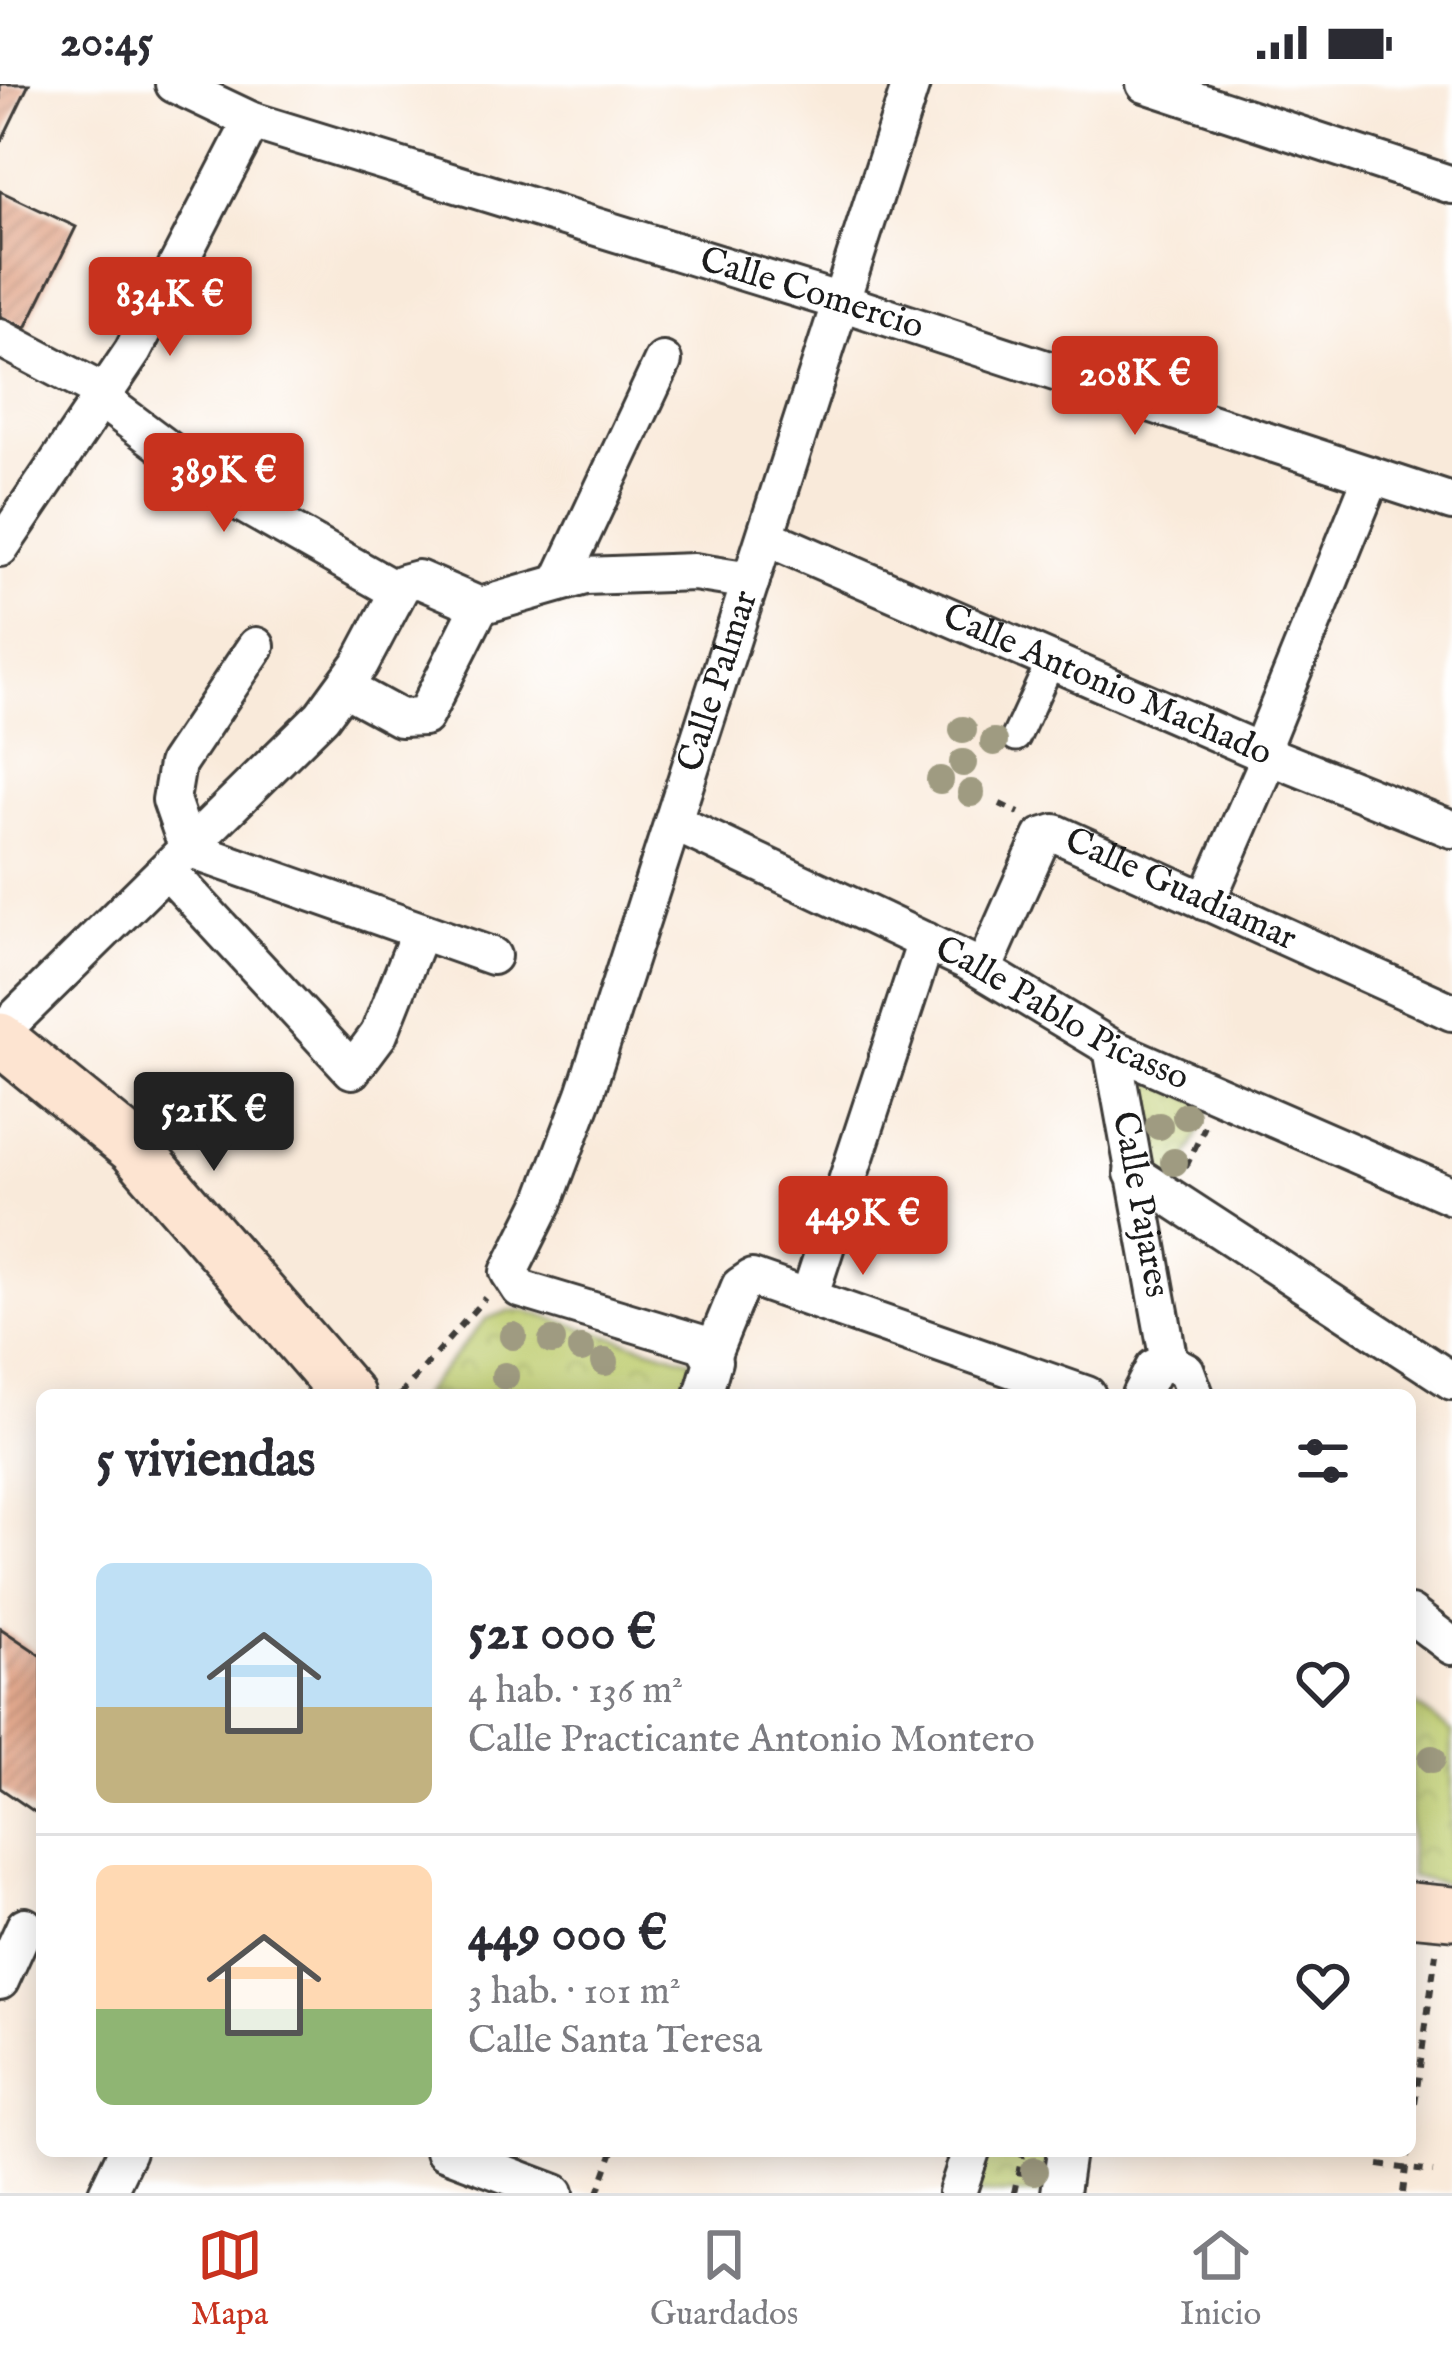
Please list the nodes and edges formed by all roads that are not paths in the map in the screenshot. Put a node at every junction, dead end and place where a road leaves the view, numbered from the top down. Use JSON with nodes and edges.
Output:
{"nodes":[{"id":1,"x":174,"y":84,"type":"edge"},
{"id":2,"x":911,"y":84,"type":"edge"},
{"id":3,"x":1144,"y":84,"type":"edge"},
{"id":4,"x":247,"y":107,"type":"edge"},
{"id":5,"x":1452,"y":185,"type":"edge"},
{"id":6,"x":842,"y":302,"type":"junction"},
{"id":7,"x":0,"y":338,"type":"edge"},
{"id":8,"x":663,"y":362,"type":"dead end"},
{"id":9,"x":103,"y":396,"type":"junction"},
{"id":10,"x":1372,"y":476,"type":"junction"},
{"id":11,"x":1452,"y":502,"type":"edge"},
{"id":12,"x":766,"y":537,"type":"junction"},
{"id":13,"x":0,"y":548,"type":"edge"},
{"id":14,"x":751,"y":580,"type":"junction"},
{"id":15,"x":559,"y":583,"type":"junction"},
{"id":16,"x":397,"y":591,"type":"junction"},
{"id":17,"x":480,"y":606,"type":"junction"},
{"id":18,"x":256,"y":646,"type":"dead end"},
{"id":19,"x":1051,"y":661,"type":"junction"},
{"id":20,"x":345,"y":688,"type":"junction"},
{"id":21,"x":1016,"y":737,"type":"dead end"},
{"id":22,"x":1265,"y":754,"type":"junction"},
{"id":23,"x":675,"y":824,"type":"junction"},
{"id":24,"x":1452,"y":829,"type":"edge"},
{"id":25,"x":178,"y":860,"type":"junction"},
{"id":26,"x":1206,"y":902,"type":"junction"},
{"id":27,"x":420,"y":931,"type":"junction"},
{"id":28,"x":926,"y":941,"type":"junction"},
{"id":29,"x":492,"y":956,"type":"dead end"},
{"id":30,"x":983,"y":970,"type":"junction"},
{"id":31,"x":1452,"y":1012,"type":"edge"},
{"id":32,"x":0,"y":1036,"type":"edge"},
{"id":33,"x":1112,"y":1048,"type":"junction"},
{"id":34,"x":1133,"y":1173,"type":"junction"},
{"id":35,"x":1452,"y":1196,"type":"edge"},
{"id":36,"x":809,"y":1297,"type":"junction"},
{"id":37,"x":712,"y":1354,"type":"junction"},
{"id":38,"x":1169,"y":1362,"type":"junction"},
{"id":39,"x":1452,"y":1382,"type":"edge"},
{"id":40,"x":343,"y":1389,"type":"edge"},
{"id":41,"x":704,"y":1389,"type":"edge"},
{"id":42,"x":1070,"y":1389,"type":"edge"},
{"id":43,"x":1144,"y":1389,"type":"edge"},
{"id":44,"x":1193,"y":1389,"type":"edge"},
{"id":45,"x":1416,"y":1619,"type":"edge"},
{"id":46,"x":1452,"y":1646,"type":"edge"},
{"id":47,"x":22,"y":1925,"type":"edge"},
{"id":48,"x":0,"y":1981,"type":"edge"},
{"id":49,"x":124,"y":2157,"type":"edge"},
{"id":50,"x":460,"y":2157,"type":"edge"},
{"id":51,"x":969,"y":2157,"type":"edge"},
{"id":52,"x":1065,"y":2157,"type":"edge"},
{"id":53,"x":107,"y":2193,"type":"edge"},
{"id":54,"x":555,"y":2193,"type":"edge"},
{"id":55,"x":957,"y":2193,"type":"edge"},
{"id":56,"x":1060,"y":2193,"type":"edge"}],
"edges":[{"from":1,"to":4,"type":"street","name":"Calle Comercio"},
{"from":2,"to":6,"type":"street","name":"Calle Palmar"},
{"from":3,"to":5,"type":"street"},
{"from":4,"to":6,"type":"street","name":"Calle Comercio"},
{"from":4,"to":9,"type":"street"},
{"from":6,"to":10,"type":"street","name":"Calle Comercio"},
{"from":6,"to":12,"type":"street","name":"Calle Palmar"},
{"from":7,"to":9,"type":"street"},
{"from":8,"to":15,"type":"street"},
{"from":9,"to":13,"type":"street"},
{"from":9,"to":16,"type":"street"},
{"from":10,"to":11,"type":"street","name":"Calle Comercio"},
{"from":10,"to":22,"type":"street"},
{"from":12,"to":14,"type":"street","name":"Calle Palmar"},
{"from":12,"to":19,"type":"street","name":"Calle Antonio Machado"},
{"from":14,"to":15,"type":"street"},
{"from":14,"to":23,"type":"street","name":"Calle Palmar"},
{"from":15,"to":17,"type":"street"},
{"from":16,"to":17,"type":"street"},
{"from":16,"to":20,"type":"street"},
{"from":17,"to":20,"type":"street"},
{"from":18,"to":25,"type":"street"},
{"from":19,"to":21,"type":"street"},
{"from":19,"to":22,"type":"street","name":"Calle Antonio Machado"},
{"from":20,"to":25,"type":"street"},
{"from":22,"to":24,"type":"street","name":"Calle Antonio Machado"},
{"from":22,"to":26,"type":"street"},
{"from":23,"to":28,"type":"street","name":"Calle Pablo Picasso"},
{"from":23,"to":37,"type":"street","name":"Calle Palmar"},
{"from":25,"to":27,"type":"street"},
{"from":25,"to":27,"type":"street"},
{"from":25,"to":32,"type":"street"},
{"from":26,"to":30,"type":"street","name":"Calle Guadiamar"},
{"from":26,"to":31,"type":"street","name":"Calle Guadiamar"},
{"from":27,"to":29,"type":"street"},
{"from":28,"to":30,"type":"street","name":"Calle Pablo Picasso"},
{"from":28,"to":36,"type":"street"},
{"from":30,"to":33,"type":"street","name":"Calle Pablo Picasso"},
{"from":32,"to":40,"type":"main road"},
{"from":33,"to":34,"type":"street","name":"Calle Pajares"},
{"from":33,"to":35,"type":"street","name":"Calle Pablo Picasso"},
{"from":34,"to":38,"type":"street","name":"Calle Pajares"},
{"from":34,"to":39,"type":"street"},
{"from":36,"to":37,"type":"street"},
{"from":36,"to":42,"type":"street"},
{"from":37,"to":41,"type":"street"},
{"from":38,"to":43,"type":"street"},
{"from":38,"to":44,"type":"street","name":"Calle Pajares"},
{"from":45,"to":46,"type":"street"},
{"from":47,"to":48,"type":"street"},
{"from":49,"to":53,"type":"street"},
{"from":50,"to":54,"type":"street"},
{"from":51,"to":55,"type":"street"},
{"from":52,"to":56,"type":"street"}]}
